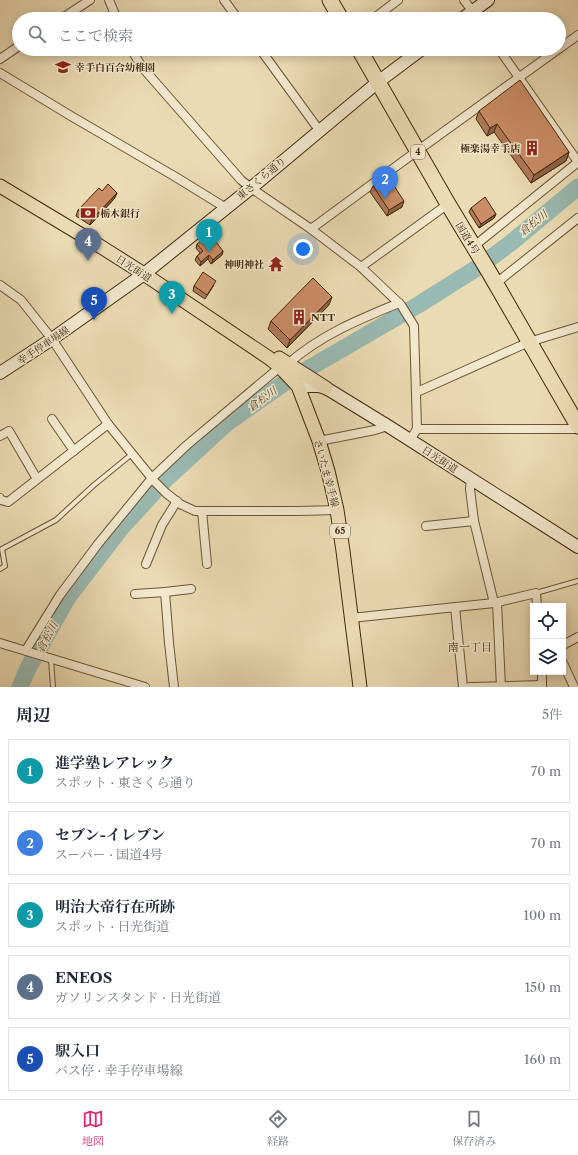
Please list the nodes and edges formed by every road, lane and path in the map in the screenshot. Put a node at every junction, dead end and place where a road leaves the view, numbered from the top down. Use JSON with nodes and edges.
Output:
{"nodes":[{"id":1,"x":90,"y":0,"type":"edge"},
{"id":2,"x":110,"y":0,"type":"edge"},
{"id":3,"x":224,"y":0,"type":"edge"},
{"id":4,"x":330,"y":0,"type":"edge"},
{"id":5,"x":398,"y":0,"type":"edge"},
{"id":6,"x":464,"y":0,"type":"edge"},
{"id":7,"x":488,"y":0,"type":"edge"},
{"id":8,"x":72,"y":12,"type":"edge"},
{"id":9,"x":114,"y":12,"type":"edge"},
{"id":10,"x":233,"y":12,"type":"edge"},
{"id":11,"x":337,"y":12,"type":"edge"},
{"id":12,"x":382,"y":12,"type":"edge"},
{"id":13,"x":473,"y":12,"type":"edge"},
{"id":14,"x":478,"y":12,"type":"edge"},
{"id":15,"x":578,"y":35,"type":"edge"},
{"id":16,"x":566,"y":44,"type":"edge"},
{"id":17,"x":12,"y":51,"type":"edge"},
{"id":18,"x":135,"y":56,"type":"edge"},
{"id":19,"x":265,"y":56,"type":"edge"},
{"id":20,"x":363,"y":56,"type":"edge"},
{"id":21,"x":413,"y":56,"type":"edge"},
{"id":22,"x":504,"y":56,"type":"edge"},
{"id":23,"x":550,"y":56,"type":"edge"},
{"id":24,"x":0,"y":59,"type":"edge"},
{"id":25,"x":0,"y":73,"type":"edge"},
{"id":26,"x":520,"y":78,"type":"junction"},
{"id":27,"x":378,"y":82,"type":"junction"},
{"id":28,"x":319,"y":130,"type":"junction"},
{"id":29,"x":417,"y":151,"type":"junction"},
{"id":30,"x":578,"y":162,"type":"edge"},
{"id":31,"x":0,"y":186,"type":"edge"},
{"id":32,"x":251,"y":188,"type":"junction"},
{"id":33,"x":448,"y":204,"type":"junction"},
{"id":34,"x":226,"y":208,"type":"junction"},
{"id":35,"x":578,"y":218,"type":"edge"},
{"id":36,"x":311,"y":229,"type":"junction"},
{"id":37,"x":475,"y":250,"type":"junction"},
{"id":38,"x":361,"y":267,"type":"junction"},
{"id":39,"x":144,"y":274,"type":"junction"},
{"id":40,"x":492,"y":278,"type":"junction"},
{"id":41,"x":0,"y":285,"type":"edge"},
{"id":42,"x":400,"y":304,"type":"junction"},
{"id":43,"x":578,"y":326,"type":"edge"},
{"id":44,"x":52,"y":339,"type":"junction"},
{"id":45,"x":529,"y":342,"type":"junction"},
{"id":46,"x":286,"y":366,"type":"junction"},
{"id":47,"x":0,"y":373,"type":"edge"},
{"id":48,"x":299,"y":381,"type":"junction"},
{"id":49,"x":326,"y":388,"type":"joint"},
{"id":50,"x":417,"y":392,"type":"junction"},
{"id":51,"x":52,"y":419,"type":"dead end"},
{"id":52,"x":108,"y":424,"type":"junction"},
{"id":53,"x":388,"y":426,"type":"junction"},
{"id":54,"x":578,"y":426,"type":"edge"},
{"id":55,"x":417,"y":429,"type":"junction"},
{"id":56,"x":578,"y":429,"type":"edge"},
{"id":57,"x":0,"y":436,"type":"edge"},
{"id":58,"x":410,"y":440,"type":"junction"},
{"id":59,"x":319,"y":441,"type":"junction"},
{"id":60,"x":74,"y":451,"type":"junction"},
{"id":61,"x":132,"y":454,"type":"junction"},
{"id":62,"x":37,"y":479,"type":"junction"},
{"id":63,"x":471,"y":479,"type":"junction"},
{"id":64,"x":154,"y":480,"type":"junction"},
{"id":65,"x":0,"y":498,"type":"edge"},
{"id":66,"x":177,"y":501,"type":"junction"},
{"id":67,"x":336,"y":510,"type":"junction"},
{"id":68,"x":202,"y":511,"type":"junction"},
{"id":69,"x":474,"y":522,"type":"junction"},
{"id":70,"x":426,"y":526,"type":"dead end"},
{"id":71,"x":578,"y":547,"type":"edge"},
{"id":72,"x":146,"y":564,"type":"dead end"},
{"id":73,"x":208,"y":564,"type":"dead end"},
{"id":74,"x":0,"y":569,"type":"edge"},
{"id":75,"x":578,"y":581,"type":"edge"},
{"id":76,"x":191,"y":589,"type":"dead end"},
{"id":77,"x":165,"y":592,"type":"junction"},
{"id":78,"x":536,"y":593,"type":"junction"},
{"id":79,"x":135,"y":594,"type":"dead end"},
{"id":80,"x":495,"y":602,"type":"junction"},
{"id":81,"x":537,"y":603,"type":"edge"},
{"id":82,"x":455,"y":607,"type":"junction"},
{"id":83,"x":352,"y":618,"type":"junction"},
{"id":84,"x":578,"y":637,"type":"edge"},
{"id":85,"x":0,"y":643,"type":"edge"},
{"id":86,"x":566,"y":644,"type":"edge"},
{"id":87,"x":27,"y":651,"type":"junction"},
{"id":88,"x":52,"y":658,"type":"junction"},
{"id":89,"x":566,"y":670,"type":"edge"},
{"id":90,"x":542,"y":675,"type":"edge"},
{"id":91,"x":542,"y":686,"type":"edge"},
{"id":92,"x":53,"y":687,"type":"edge"},
{"id":93,"x":145,"y":687,"type":"edge"},
{"id":94,"x":174,"y":687,"type":"edge"},
{"id":95,"x":360,"y":687,"type":"edge"},
{"id":96,"x":463,"y":687,"type":"edge"},
{"id":97,"x":470,"y":687,"type":"edge"},
{"id":98,"x":501,"y":687,"type":"edge"},
{"id":99,"x":574,"y":687,"type":"edge"}],
"edges":[{"from":1,"to":8,"type":"street"},
{"from":2,"to":9,"type":"street"},
{"from":3,"to":10,"type":"street"},
{"from":4,"to":11,"type":"highway"},
{"from":5,"to":12,"type":"street"},
{"from":6,"to":13,"type":"street"},
{"from":7,"to":14,"type":"street"},
{"from":15,"to":16,"type":"street"},
{"from":17,"to":24,"type":"street"},
{"from":18,"to":32,"type":"street"},
{"from":19,"to":28,"type":"street"},
{"from":20,"to":27,"type":"highway","name":"国道4号","number":"4"},
{"from":21,"to":27,"type":"street","name":"東さくら通り"},
{"from":22,"to":26,"type":"street"},
{"from":23,"to":26,"type":"street"},
{"from":25,"to":34,"type":"street"},
{"from":26,"to":29,"type":"street"},
{"from":26,"to":30,"type":"street"},
{"from":27,"to":28,"type":"street","name":"東さくら通り"},
{"from":27,"to":29,"type":"highway","name":"国道4号","number":"4"},
{"from":28,"to":32,"type":"street","name":"東さくら通り"},
{"from":29,"to":33,"type":"highway","name":"国道4号","number":"4"},
{"from":29,"to":36,"type":"street"},
{"from":30,"to":37,"type":"street"},
{"from":31,"to":39,"type":"main road","name":"日光街道","number":"65"},
{"from":32,"to":34,"type":"street","name":"東さくら通り"},
{"from":32,"to":36,"type":"street"},
{"from":33,"to":37,"type":"highway","name":"国道4号","number":"4"},
{"from":33,"to":38,"type":"street"},
{"from":34,"to":39,"type":"street","name":"東さくら通り"},
{"from":35,"to":40,"type":"street"},
{"from":36,"to":38,"type":"street"},
{"from":37,"to":40,"type":"highway","name":"国道4号","number":"4"},
{"from":38,"to":42,"type":"street"},
{"from":39,"to":44,"type":"street","name":"幸手停車場線"},
{"from":39,"to":46,"type":"main road","name":"日光街道","number":"65"},
{"from":40,"to":45,"type":"highway","name":"国道4号","number":"4"},
{"from":41,"to":44,"type":"street"},
{"from":42,"to":46,"type":"street"},
{"from":42,"to":50,"type":"street"},
{"from":43,"to":45,"type":"street"},
{"from":44,"to":47,"type":"street","name":"幸手停車場線"},
{"from":44,"to":52,"type":"street"},
{"from":45,"to":50,"type":"street"},
{"from":45,"to":54,"type":"highway","name":"国道4号","number":"4"},
{"from":46,"to":48,"type":"main road","number":"65"},
{"from":46,"to":64,"type":"street"},
{"from":48,"to":49,"type":"main road"},
{"from":48,"to":59,"type":"main road","name":"さいたま幸手線","number":"65"},
{"from":49,"to":53,"type":"street","name":"日光街道"},
{"from":50,"to":55,"type":"street"},
{"from":51,"to":60,"type":"street"},
{"from":52,"to":60,"type":"street"},
{"from":52,"to":61,"type":"street"},
{"from":53,"to":58,"type":"street","name":"日光街道"},
{"from":53,"to":59,"type":"street"},
{"from":55,"to":56,"type":"street"},
{"from":55,"to":58,"type":"street"},
{"from":57,"to":62,"type":"street"},
{"from":58,"to":63,"type":"street","name":"日光街道"},
{"from":59,"to":67,"type":"main road","name":"さいたま幸手線","number":"65"},
{"from":60,"to":62,"type":"street"},
{"from":61,"to":64,"type":"street"},
{"from":61,"to":74,"type":"lane"},
{"from":62,"to":65,"type":"street"},
{"from":63,"to":69,"type":"street"},
{"from":63,"to":71,"type":"street","name":"日光街道"},
{"from":64,"to":66,"type":"street"},
{"from":64,"to":87,"type":"street"},
{"from":66,"to":68,"type":"street"},
{"from":66,"to":72,"type":"street"},
{"from":67,"to":68,"type":"street"},
{"from":67,"to":83,"type":"main road","name":"さいたま幸手線","number":"65"},
{"from":68,"to":73,"type":"street"},
{"from":69,"to":70,"type":"street"},
{"from":69,"to":80,"type":"street"},
{"from":75,"to":78,"type":"lane"},
{"from":76,"to":77,"type":"street"},
{"from":77,"to":79,"type":"street"},
{"from":77,"to":94,"type":"street"},
{"from":78,"to":80,"type":"street"},
{"from":78,"to":81,"type":"street"},
{"from":80,"to":82,"type":"street"},
{"from":80,"to":98,"type":"street"},
{"from":82,"to":83,"type":"street"},
{"from":82,"to":96,"type":"street"},
{"from":83,"to":95,"type":"main road","name":"さいたま幸手線","number":"65"},
{"from":84,"to":86,"type":"street"},
{"from":85,"to":87,"type":"street"},
{"from":87,"to":88,"type":"street"},
{"from":88,"to":92,"type":"lane"},
{"from":88,"to":93,"type":"street"},
{"from":89,"to":99,"type":"street"},
{"from":90,"to":91,"type":"street"},
{"from":91,"to":98,"type":"street"},
{"from":97,"to":98,"type":"street"}]}
